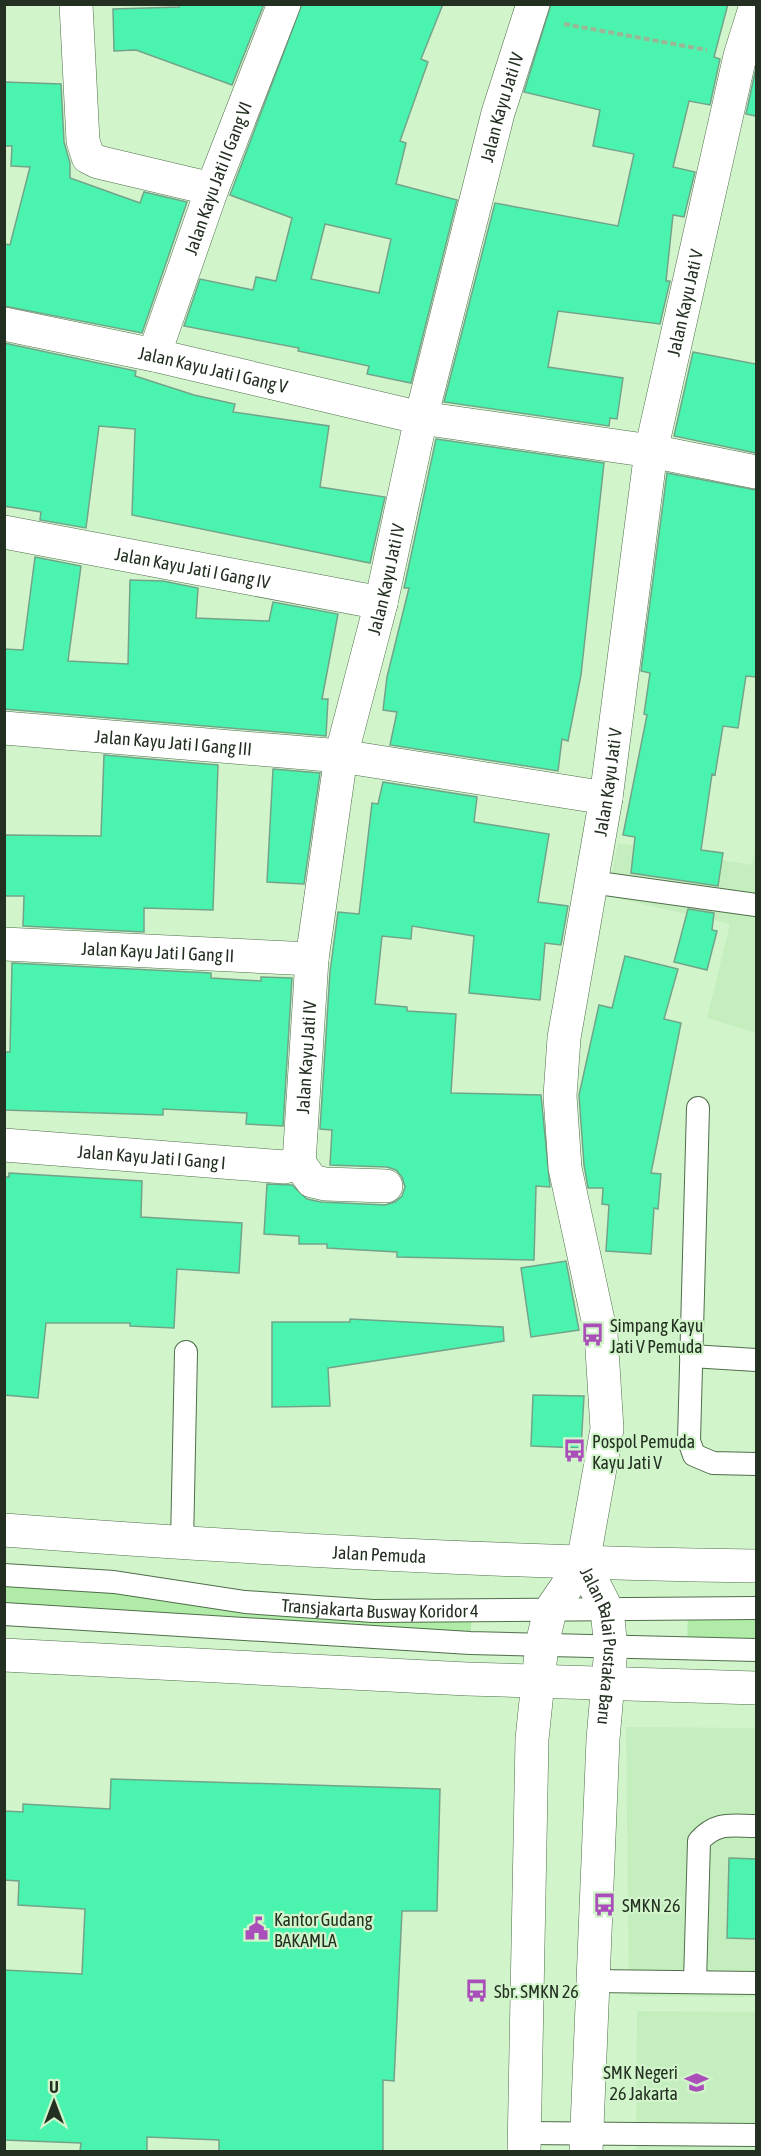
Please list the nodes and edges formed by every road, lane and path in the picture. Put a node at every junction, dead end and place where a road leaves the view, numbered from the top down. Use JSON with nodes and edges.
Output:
{"nodes":[{"id":1,"x":76,"y":4,"type":"edge"},
{"id":2,"x":284,"y":4,"type":"edge"},
{"id":3,"x":756,"y":5,"type":"edge"},
{"id":4,"x":530,"y":11,"type":"edge"},
{"id":5,"x":748,"y":58,"type":"edge"},
{"id":6,"x":212,"y":189,"type":"junction"},
{"id":7,"x":4,"y":324,"type":"edge"},
{"id":8,"x":154,"y":355,"type":"junction"},
{"id":9,"x":421,"y":418,"type":"junction"},
{"id":10,"x":651,"y":451,"type":"junction"},
{"id":11,"x":756,"y":472,"type":"edge"},
{"id":12,"x":4,"y":532,"type":"edge"},
{"id":13,"x":381,"y":603,"type":"junction"},
{"id":14,"x":4,"y":728,"type":"edge"},
{"id":15,"x":340,"y":756,"type":"junction"},
{"id":16,"x":606,"y":798,"type":"junction"},
{"id":17,"x":591,"y":882,"type":"junction"},
{"id":18,"x":756,"y":905,"type":"edge"},
{"id":19,"x":4,"y":944,"type":"edge"},
{"id":20,"x":312,"y":958,"type":"junction"},
{"id":21,"x":698,"y":1108,"type":"dead end"},
{"id":22,"x":4,"y":1145,"type":"edge"},
{"id":23,"x":299,"y":1162,"type":"junction"},
{"id":24,"x":386,"y":1186,"type":"dead end"},
{"id":25,"x":186,"y":1352,"type":"dead end"},
{"id":26,"x":691,"y":1356,"type":"junction"},
{"id":27,"x":756,"y":1360,"type":"edge"},
{"id":28,"x":756,"y":1464,"type":"edge"},
{"id":29,"x":4,"y":1530,"type":"edge"},
{"id":30,"x":182,"y":1544,"type":"junction"},
{"id":31,"x":583,"y":1563,"type":"junction"},
{"id":32,"x":756,"y":1566,"type":"edge"},
{"id":33,"x":4,"y":1575,"type":"edge"},
{"id":34,"x":756,"y":1608,"type":"edge"},
{"id":35,"x":607,"y":1610,"type":"junction"},
{"id":36,"x":550,"y":1611,"type":"junction"},
{"id":37,"x":4,"y":1614,"type":"edge"},
{"id":38,"x":542,"y":1644,"type":"junction"},
{"id":39,"x":611,"y":1648,"type":"junction"},
{"id":40,"x":756,"y":1650,"type":"edge"},
{"id":41,"x":4,"y":1655,"type":"edge"},
{"id":42,"x":537,"y":1681,"type":"junction"},
{"id":43,"x":609,"y":1684,"type":"junction"},
{"id":44,"x":756,"y":1688,"type":"edge"},
{"id":45,"x":756,"y":1826,"type":"edge"},
{"id":46,"x":593,"y":1981,"type":"junction"},
{"id":47,"x":695,"y":1982,"type":"junction"},
{"id":48,"x":756,"y":1983,"type":"edge"},
{"id":49,"x":756,"y":2135,"type":"edge"},
{"id":50,"x":524,"y":2142,"type":"edge"},
{"id":51,"x":586,"y":2143,"type":"edge"}],
"edges":[{"from":1,"to":6,"type":"street"},
{"from":2,"to":6,"type":"street","name":"Jalan Kayu Jati II Gang VI"},
{"from":3,"to":5,"type":"street","name":"Jalan Kayu Jati V"},
{"from":4,"to":5,"type":"path"},
{"from":4,"to":9,"type":"street","name":"Jalan Kayu Jati IV"},
{"from":5,"to":10,"type":"street","name":"Jalan Kayu Jati V"},
{"from":6,"to":8,"type":"street","name":"Jalan Kayu Jati II Gang VI"},
{"from":7,"to":8,"type":"street","name":"Jalan Kayu Jati I Gang V"},
{"from":8,"to":9,"type":"street","name":"Jalan Kayu Jati I Gang V"},
{"from":9,"to":10,"type":"street","name":"Jalan Kayu Jati I Gang V"},
{"from":9,"to":13,"type":"street","name":"Jalan Kayu Jati IV"},
{"from":10,"to":11,"type":"street","name":"Jalan Kayu Jati I Gang V"},
{"from":10,"to":16,"type":"street","name":"Jalan Kayu Jati V"},
{"from":12,"to":13,"type":"street","name":"Jalan Kayu Jati I Gang IV"},
{"from":13,"to":15,"type":"street","name":"Jalan Kayu Jati IV"},
{"from":14,"to":15,"type":"street","name":"Jalan Kayu Jati I Gang III"},
{"from":15,"to":16,"type":"street","name":"Jalan Kayu Jati I Gang III"},
{"from":15,"to":20,"type":"street","name":"Jalan Kayu Jati IV"},
{"from":16,"to":17,"type":"street","name":"Jalan Kayu Jati V"},
{"from":17,"to":18,"type":"lane"},
{"from":17,"to":31,"type":"street","name":"Jalan Kayu Jati V"},
{"from":19,"to":20,"type":"street","name":"Jalan Kayu Jati I Gang II"},
{"from":20,"to":23,"type":"street","name":"Jalan Kayu Jati IV"},
{"from":21,"to":26,"type":"lane"},
{"from":22,"to":23,"type":"street","name":"Jalan Kayu Jati I Gang I"},
{"from":23,"to":24,"type":"street"},
{"from":25,"to":30,"type":"lane"},
{"from":26,"to":27,"type":"lane"},
{"from":26,"to":28,"type":"lane"},
{"from":29,"to":30,"type":"street","name":"Jalan Pemuda"},
{"from":30,"to":31,"type":"street","name":"Jalan Pemuda"},
{"from":31,"to":32,"type":"street","name":"Jalan Pemuda"},
{"from":31,"to":35,"type":"street","name":"Jalan Balai Pustaka Baru"},
{"from":31,"to":36,"type":"street","name":"Jalan Balai Pustaka Baru"},
{"from":33,"to":36,"type":"lane","name":"Transjakarta Busway Koridor 4"},
{"from":34,"to":35,"type":"lane","name":"Transjakarta Busway Koridor 4"},
{"from":35,"to":36,"type":"lane","name":"Transjakarta Busway Koridor 4"},
{"from":35,"to":39,"type":"street","name":"Jalan Balai Pustaka Baru"},
{"from":36,"to":38,"type":"street","name":"Jalan Balai Pustaka Baru"},
{"from":37,"to":38,"type":"lane","name":"Transjakarta Busway Koridor 4"},
{"from":38,"to":39,"type":"lane","name":"Transjakarta Busway Koridor 4"},
{"from":38,"to":42,"type":"street","name":"Jalan Balai Pustaka Baru"},
{"from":39,"to":40,"type":"lane","name":"Transjakarta Busway Koridor 4"},
{"from":39,"to":43,"type":"street","name":"Jalan Balai Pustaka Baru"},
{"from":41,"to":42,"type":"street"},
{"from":42,"to":43,"type":"street"},
{"from":42,"to":50,"type":"street","name":"Jalan Balai Pustaka Baru"},
{"from":43,"to":44,"type":"street"},
{"from":43,"to":46,"type":"street","name":"Jalan Balai Pustaka Baru"},
{"from":45,"to":47,"type":"lane"},
{"from":46,"to":47,"type":"lane"},
{"from":46,"to":51,"type":"street","name":"Jalan Balai Pustaka Baru"},
{"from":47,"to":48,"type":"lane"},
{"from":49,"to":51,"type":"lane"},
{"from":50,"to":51,"type":"lane"}]}
